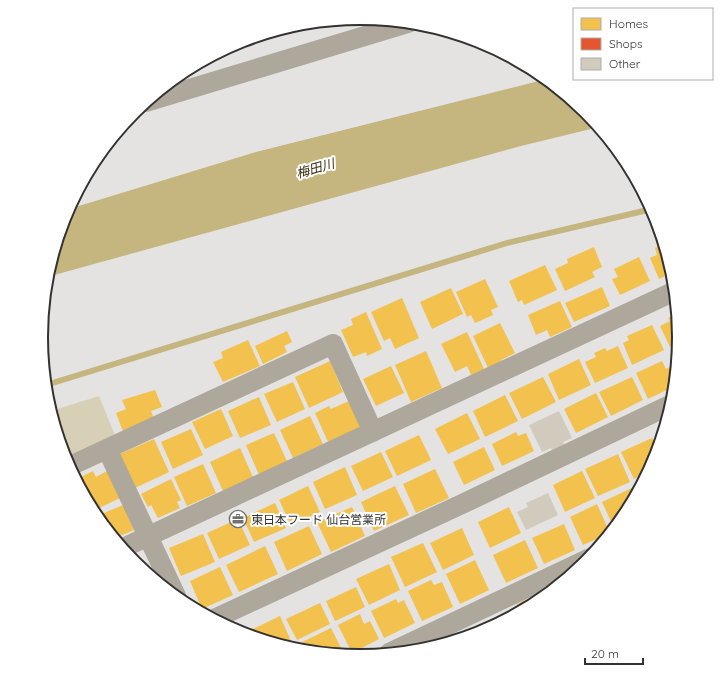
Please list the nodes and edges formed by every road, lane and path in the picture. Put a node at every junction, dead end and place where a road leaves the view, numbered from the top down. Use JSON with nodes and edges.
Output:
{"nodes":[{"id":1,"x":394,"y":27,"type":"edge"},
{"id":2,"x":160,"y":98,"type":"edge"},
{"id":3,"x":670,"y":294,"type":"edge"},
{"id":4,"x":665,"y":408,"type":"edge"},
{"id":5,"x":373,"y":432,"type":"junction"},
{"id":6,"x":107,"y":449,"type":"junction"},
{"id":7,"x":76,"y":463,"type":"edge"},
{"id":8,"x":149,"y":536,"type":"junction"},
{"id":9,"x":128,"y":546,"type":"edge"},
{"id":10,"x":572,"y":567,"type":"edge"},
{"id":11,"x":171,"y":585,"type":"edge"},
{"id":12,"x":221,"y":616,"type":"edge"},
{"id":13,"x":404,"y":646,"type":"edge"}],
"edges":[{"from":1,"to":2,"type":"street"},
{"from":3,"to":5,"type":"street"},
{"from":4,"to":12,"type":"street"},
{"from":5,"to":6,"type":"street"},
{"from":5,"to":8,"type":"street"},
{"from":6,"to":7,"type":"street"},
{"from":6,"to":8,"type":"street"},
{"from":8,"to":9,"type":"street"},
{"from":8,"to":11,"type":"street"},
{"from":10,"to":13,"type":"street"}]}
